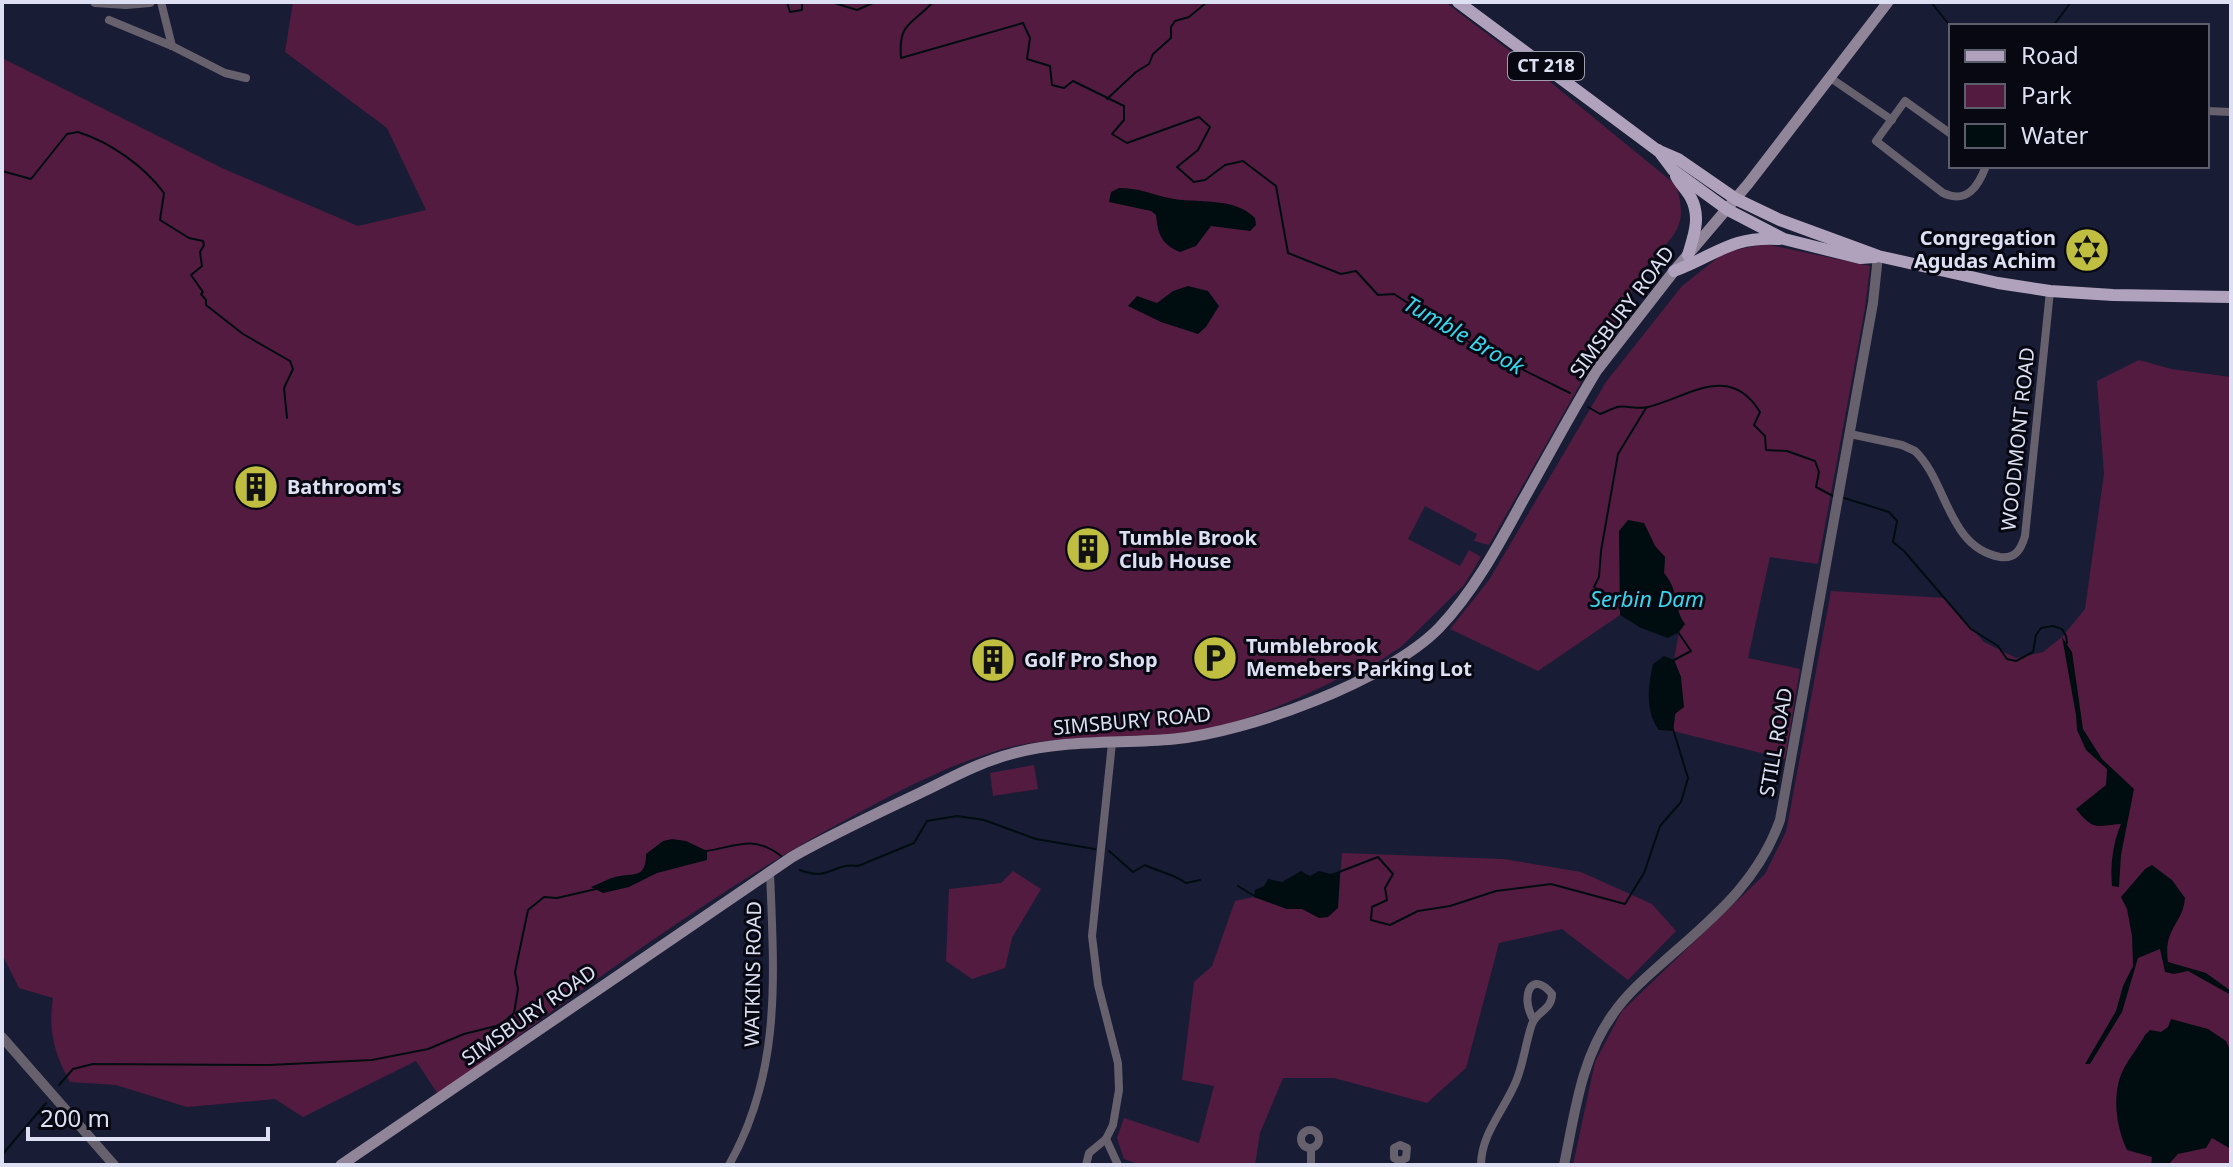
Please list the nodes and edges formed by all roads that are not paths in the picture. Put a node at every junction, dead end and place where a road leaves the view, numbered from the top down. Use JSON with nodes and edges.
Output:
{"nodes":[{"id":1,"x":95,"y":2,"type":"edge"},
{"id":2,"x":150,"y":2,"type":"edge"},
{"id":3,"x":161,"y":2,"type":"edge"},
{"id":4,"x":1458,"y":2,"type":"edge"},
{"id":5,"x":1888,"y":2,"type":"edge"},
{"id":6,"x":109,"y":20,"type":"dead end"},
{"id":7,"x":172,"y":46,"type":"junction"},
{"id":8,"x":246,"y":78,"type":"dead end"},
{"id":9,"x":1832,"y":79,"type":"junction"},
{"id":10,"x":2209,"y":111,"type":"edge"},
{"id":11,"x":2231,"y":112,"type":"edge"},
{"id":12,"x":1892,"y":120,"type":"junction"},
{"id":13,"x":1949,"y":133,"type":"edge"},
{"id":14,"x":1657,"y":150,"type":"junction"},
{"id":15,"x":1985,"y":168,"type":"edge"},
{"id":16,"x":1673,"y":170,"type":"junction"},
{"id":17,"x":1736,"y":199,"type":"junction"},
{"id":18,"x":1728,"y":210,"type":"junction"},
{"id":19,"x":1784,"y":239,"type":"junction"},
{"id":20,"x":1688,"y":255,"type":"junction"},
{"id":21,"x":1878,"y":256,"type":"junction"},
{"id":22,"x":1674,"y":271,"type":"junction"},
{"id":23,"x":2050,"y":291,"type":"junction"},
{"id":24,"x":2231,"y":297,"type":"edge"},
{"id":25,"x":1850,"y":434,"type":"junction"},
{"id":26,"x":1112,"y":743,"type":"junction"},
{"id":27,"x":770,"y":872,"type":"junction"},
{"id":28,"x":1533,"y":1019,"type":"dead end"},
{"id":29,"x":2,"y":1037,"type":"edge"},
{"id":30,"x":1106,"y":1139,"type":"junction"},
{"id":31,"x":1311,"y":1148,"type":"dead end"},
{"id":32,"x":114,"y":1165,"type":"edge"},
{"id":33,"x":341,"y":1165,"type":"edge"},
{"id":34,"x":729,"y":1165,"type":"edge"},
{"id":35,"x":1086,"y":1165,"type":"edge"},
{"id":36,"x":1118,"y":1165,"type":"edge"},
{"id":37,"x":1311,"y":1165,"type":"edge"},
{"id":38,"x":1481,"y":1165,"type":"edge"},
{"id":39,"x":1564,"y":1165,"type":"edge"}],
"edges":[{"from":1,"to":2,"type":"street"},
{"from":3,"to":7,"type":"street"},
{"from":4,"to":14,"type":"main road","number":"CT 218"},
{"from":5,"to":9,"type":"main road","name":"SIMSBURY ROAD"},
{"from":6,"to":7,"type":"street"},
{"from":7,"to":8,"type":"street"},
{"from":9,"to":12,"type":"street"},
{"from":9,"to":17,"type":"main road","name":"SIMSBURY ROAD"},
{"from":10,"to":11,"type":"street"},
{"from":12,"to":13,"type":"street"},
{"from":12,"to":15,"type":"street"},
{"from":14,"to":16,"type":"main road","number":"CT 218"},
{"from":14,"to":17,"type":"main road","number":"CT 218"},
{"from":16,"to":18,"type":"main road","number":"CT 218"},
{"from":16,"to":20,"type":"main road"},
{"from":17,"to":18,"type":"main road","name":"SIMSBURY ROAD"},
{"from":17,"to":21,"type":"main road","number":"CT 218"},
{"from":18,"to":19,"type":"main road","number":"CT 218"},
{"from":18,"to":20,"type":"main road","name":"SIMSBURY ROAD"},
{"from":19,"to":21,"type":"main road","number":"CT 218"},
{"from":19,"to":22,"type":"main road"},
{"from":20,"to":22,"type":"main road","name":"SIMSBURY ROAD"},
{"from":21,"to":23,"type":"main road","number":"CT 218"},
{"from":21,"to":25,"type":"street","name":"STILL ROAD"},
{"from":22,"to":26,"type":"main road","name":"SIMSBURY ROAD"},
{"from":23,"to":24,"type":"main road","number":"CT 218"},
{"from":23,"to":25,"type":"street","name":"WOODMONT ROAD"},
{"from":25,"to":39,"type":"street","name":"STILL ROAD"},
{"from":26,"to":27,"type":"main road","name":"SIMSBURY ROAD"},
{"from":26,"to":30,"type":"street"},
{"from":27,"to":33,"type":"main road","name":"SIMSBURY ROAD"},
{"from":27,"to":34,"type":"street","name":"WATKINS ROAD"},
{"from":28,"to":38,"type":"street"},
{"from":29,"to":32,"type":"street"},
{"from":30,"to":35,"type":"street"},
{"from":30,"to":36,"type":"street"},
{"from":31,"to":37,"type":"street"}]}
